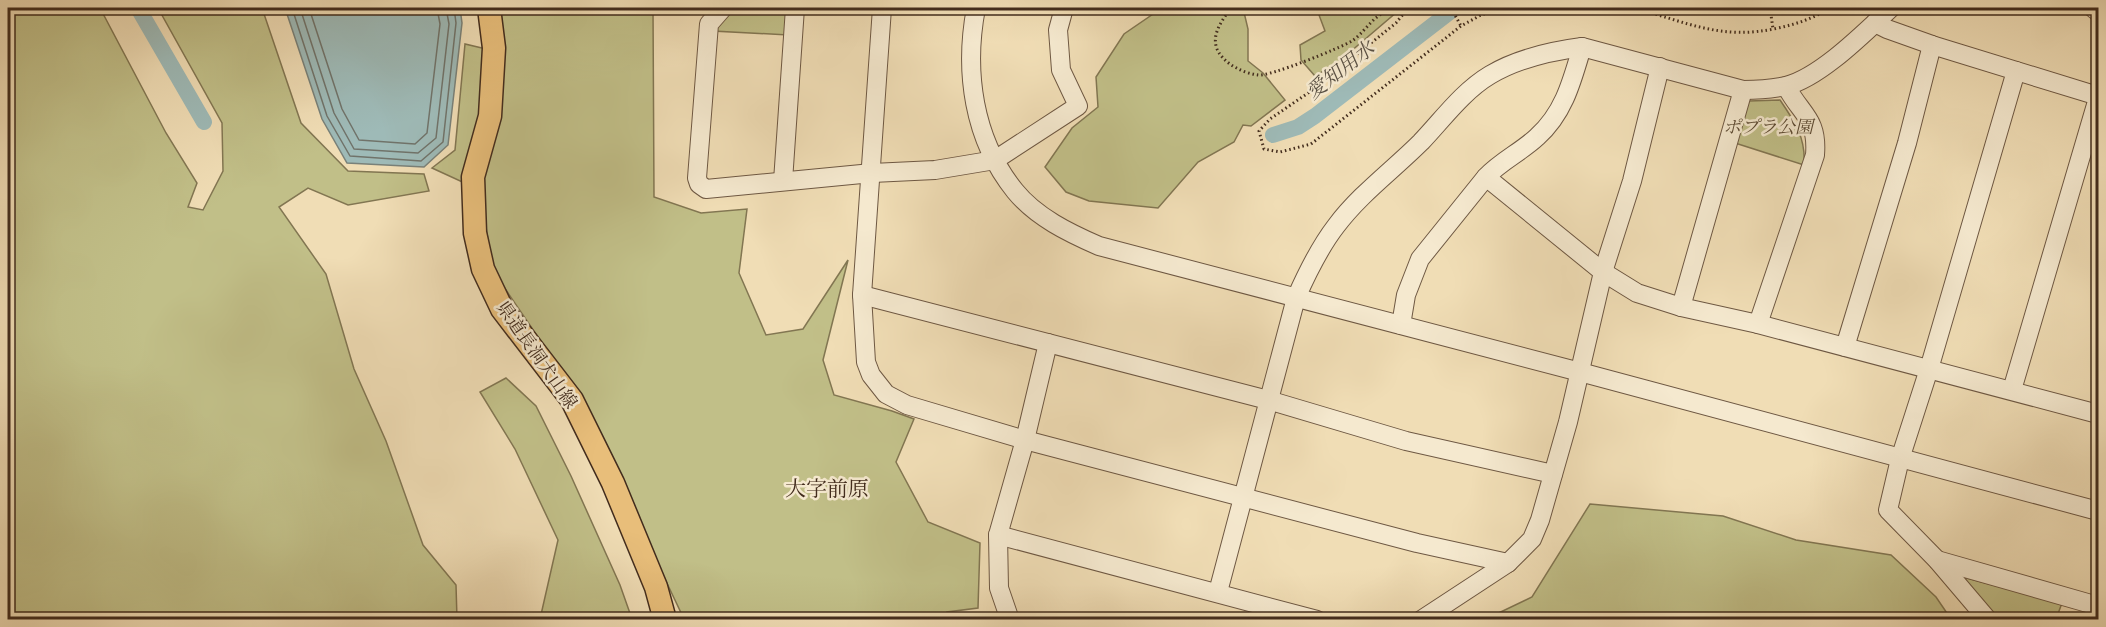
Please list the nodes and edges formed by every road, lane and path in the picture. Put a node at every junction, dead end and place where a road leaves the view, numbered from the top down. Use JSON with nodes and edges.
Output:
{"nodes":[{"id":1,"x":489,"y":8,"type":"edge"},
{"id":2,"x":723,"y":8,"type":"edge"},
{"id":3,"x":795,"y":8,"type":"edge"},
{"id":4,"x":882,"y":8,"type":"edge"},
{"id":5,"x":976,"y":8,"type":"edge"},
{"id":6,"x":1064,"y":8,"type":"edge"},
{"id":7,"x":1231,"y":8,"type":"edge"},
{"id":8,"x":1407,"y":8,"type":"edge"},
{"id":9,"x":1451,"y":8,"type":"edge"},
{"id":10,"x":1505,"y":8,"type":"edge"},
{"id":11,"x":1634,"y":8,"type":"edge"},
{"id":12,"x":1770,"y":8,"type":"edge"},
{"id":13,"x":1830,"y":8,"type":"edge"},
{"id":14,"x":1891,"y":8,"type":"edge"},
{"id":15,"x":2093,"y":8,"type":"edge"},
{"id":16,"x":2098,"y":12,"type":"edge"},
{"id":17,"x":1875,"y":23,"type":"junction"},
{"id":18,"x":1461,"y":26,"type":"junction"},
{"id":19,"x":1773,"y":29,"type":"junction"},
{"id":20,"x":1932,"y":45,"type":"junction"},
{"id":21,"x":1582,"y":47,"type":"junction"},
{"id":22,"x":1660,"y":67,"type":"junction"},
{"id":23,"x":2016,"y":71,"type":"junction"},
{"id":24,"x":1786,"y":86,"type":"junction"},
{"id":25,"x":1743,"y":90,"type":"junction"},
{"id":26,"x":2098,"y":97,"type":"edge"},
{"id":27,"x":995,"y":160,"type":"junction"},
{"id":28,"x":872,"y":173,"type":"junction"},
{"id":29,"x":1486,"y":177,"type":"junction"},
{"id":30,"x":783,"y":181,"type":"junction"},
{"id":31,"x":1603,"y":272,"type":"junction"},
{"id":32,"x":862,"y":295,"type":"junction"},
{"id":33,"x":1296,"y":298,"type":"junction"},
{"id":34,"x":1681,"y":307,"type":"junction"},
{"id":35,"x":1758,"y":324,"type":"junction"},
{"id":36,"x":1401,"y":325,"type":"junction"},
{"id":37,"x":1048,"y":343,"type":"junction"},
{"id":38,"x":1845,"y":347,"type":"junction"},
{"id":39,"x":1929,"y":369,"type":"junction"},
{"id":40,"x":1580,"y":372,"type":"junction"},
{"id":41,"x":2012,"y":390,"type":"junction"},
{"id":42,"x":1268,"y":400,"type":"junction"},
{"id":43,"x":2097,"y":409,"type":"edge"},
{"id":44,"x":1025,"y":440,"type":"junction"},
{"id":45,"x":1900,"y":459,"type":"junction"},
{"id":46,"x":1553,"y":474,"type":"junction"},
{"id":47,"x":1243,"y":498,"type":"junction"},
{"id":48,"x":2098,"y":511,"type":"edge"},
{"id":49,"x":998,"y":535,"type":"junction"},
{"id":50,"x":1937,"y":560,"type":"junction"},
{"id":51,"x":1508,"y":563,"type":"junction"},
{"id":52,"x":1218,"y":592,"type":"junction"},
{"id":53,"x":2098,"y":606,"type":"edge"},
{"id":54,"x":1272,"y":614,"type":"edge"},
{"id":55,"x":665,"y":620,"type":"edge"},
{"id":56,"x":1010,"y":620,"type":"edge"},
{"id":57,"x":1317,"y":620,"type":"edge"},
{"id":58,"x":1421,"y":620,"type":"edge"},
{"id":59,"x":1988,"y":620,"type":"edge"}],
"edges":[{"from":1,"to":55,"type":"main road","name":"県道長洞犬山線"},
{"from":2,"to":30,"type":"street"},
{"from":3,"to":30,"type":"street"},
{"from":4,"to":28,"type":"street"},
{"from":5,"to":27,"type":"street"},
{"from":6,"to":27,"type":"street"},
{"from":7,"to":8,"type":"path"},
{"from":8,"to":18,"type":"path"},
{"from":9,"to":18,"type":"path"},
{"from":10,"to":18,"type":"path"},
{"from":11,"to":19,"type":"path"},
{"from":12,"to":19,"type":"path"},
{"from":13,"to":19,"type":"path"},
{"from":14,"to":17,"type":"street"},
{"from":15,"to":16,"type":"street"},
{"from":17,"to":20,"type":"street"},
{"from":17,"to":24,"type":"street"},
{"from":20,"to":23,"type":"street"},
{"from":20,"to":38,"type":"street"},
{"from":21,"to":22,"type":"street"},
{"from":21,"to":29,"type":"street"},
{"from":21,"to":33,"type":"street"},
{"from":22,"to":25,"type":"street"},
{"from":22,"to":31,"type":"street"},
{"from":23,"to":26,"type":"street"},
{"from":23,"to":39,"type":"street"},
{"from":24,"to":25,"type":"street"},
{"from":24,"to":35,"type":"street"},
{"from":25,"to":34,"type":"street"},
{"from":26,"to":41,"type":"street"},
{"from":27,"to":28,"type":"street"},
{"from":27,"to":33,"type":"street"},
{"from":28,"to":30,"type":"street"},
{"from":28,"to":32,"type":"street"},
{"from":29,"to":31,"type":"street"},
{"from":29,"to":36,"type":"street"},
{"from":31,"to":34,"type":"street"},
{"from":31,"to":40,"type":"street"},
{"from":32,"to":37,"type":"street"},
{"from":32,"to":44,"type":"street"},
{"from":33,"to":36,"type":"street"},
{"from":33,"to":42,"type":"street"},
{"from":34,"to":35,"type":"street"},
{"from":35,"to":38,"type":"street"},
{"from":36,"to":40,"type":"street"},
{"from":37,"to":42,"type":"street"},
{"from":37,"to":44,"type":"street"},
{"from":38,"to":39,"type":"street"},
{"from":39,"to":41,"type":"street"},
{"from":39,"to":45,"type":"street"},
{"from":40,"to":45,"type":"street"},
{"from":40,"to":46,"type":"street"},
{"from":41,"to":43,"type":"street"},
{"from":42,"to":46,"type":"street"},
{"from":42,"to":47,"type":"street"},
{"from":44,"to":47,"type":"street"},
{"from":44,"to":49,"type":"street"},
{"from":45,"to":48,"type":"street"},
{"from":45,"to":50,"type":"street"},
{"from":46,"to":51,"type":"street"},
{"from":47,"to":51,"type":"street"},
{"from":47,"to":52,"type":"street"},
{"from":49,"to":52,"type":"street"},
{"from":49,"to":56,"type":"street"},
{"from":50,"to":53,"type":"street"},
{"from":50,"to":59,"type":"street"},
{"from":51,"to":58,"type":"street"},
{"from":52,"to":54,"type":"street"},
{"from":54,"to":57,"type":"street"}]}
